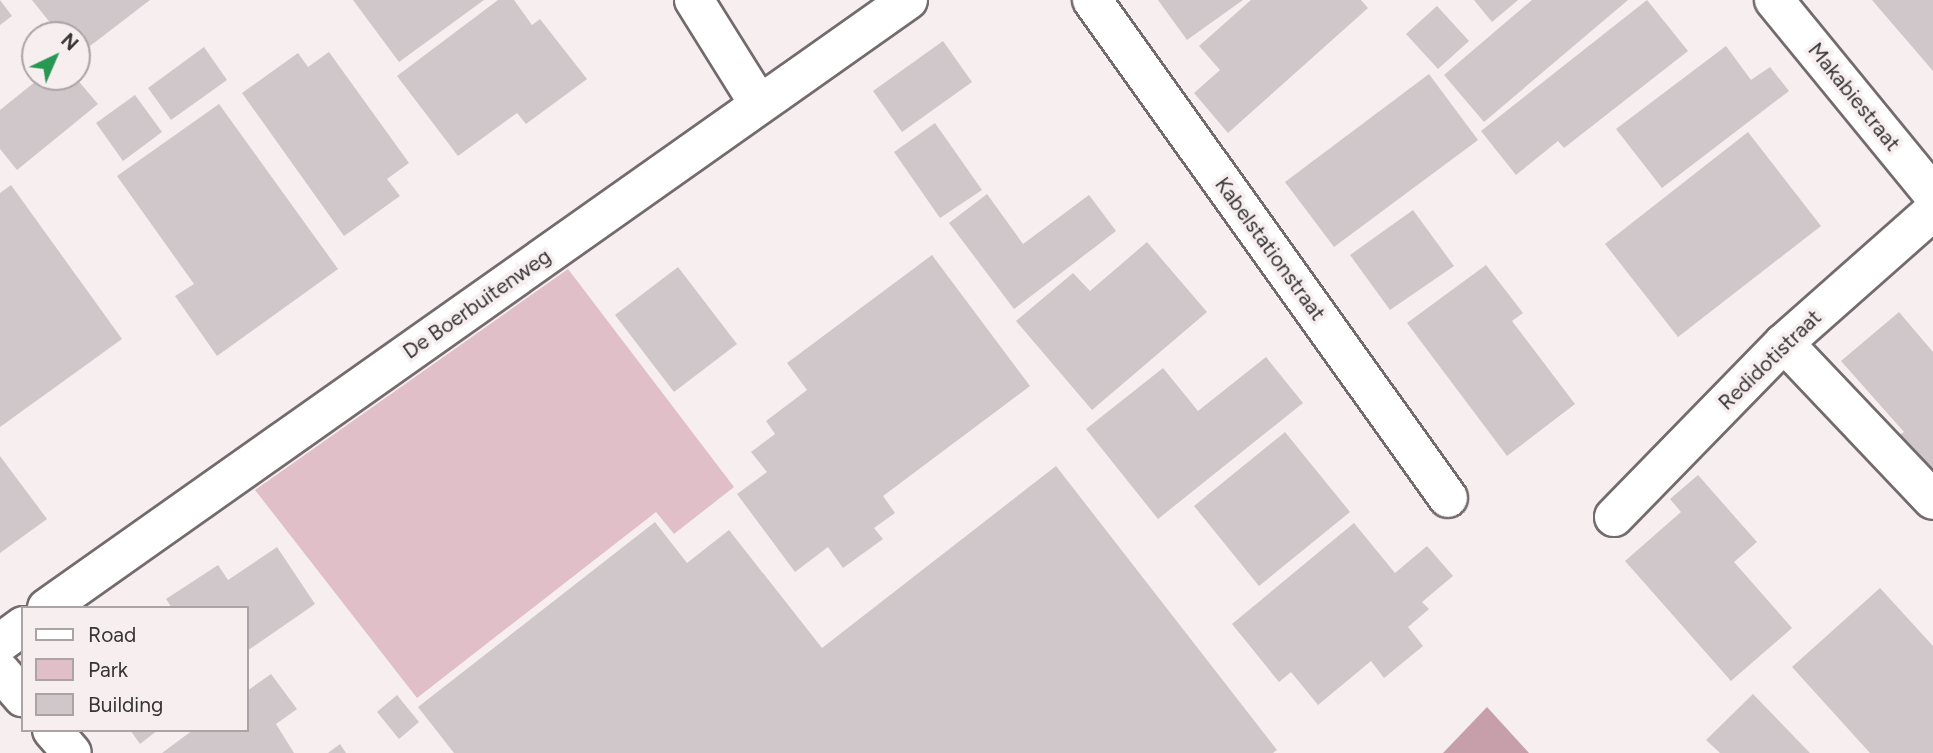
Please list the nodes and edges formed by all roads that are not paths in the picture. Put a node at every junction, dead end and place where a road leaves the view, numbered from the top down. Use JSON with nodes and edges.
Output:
{"nodes":[{"id":1,"x":694,"y":0,"type":"edge"},
{"id":2,"x":908,"y":0,"type":"edge"},
{"id":3,"x":1092,"y":0,"type":"edge"},
{"id":4,"x":1774,"y":0,"type":"edge"},
{"id":5,"x":759,"y":104,"type":"junction"},
{"id":6,"x":1933,"y":194,"type":"edge"},
{"id":7,"x":1933,"y":211,"type":"edge"},
{"id":8,"x":1784,"y":343,"type":"junction"},
{"id":9,"x":1448,"y":498,"type":"dead end"},
{"id":10,"x":1933,"y":500,"type":"edge"},
{"id":11,"x":1614,"y":517,"type":"dead end"},
{"id":12,"x":50,"y":606,"type":"edge"},
{"id":13,"x":21,"y":627,"type":"edge"},
{"id":14,"x":0,"y":643,"type":"edge"},
{"id":15,"x":0,"y":671,"type":"edge"},
{"id":16,"x":21,"y":695,"type":"edge"},
{"id":17,"x":54,"y":732,"type":"edge"},
{"id":18,"x":72,"y":753,"type":"edge"}],
"edges":[{"from":1,"to":5,"type":"street"},
{"from":2,"to":5,"type":"street","name":"De Boerbuitenweg"},
{"from":3,"to":9,"type":"street","name":"Kabelstationstraat"},
{"from":4,"to":6,"type":"street","name":"Makabiestraat"},
{"from":5,"to":12,"type":"street","name":"De Boerbuitenweg"},
{"from":7,"to":8,"type":"street","name":"Redidotistraat"},
{"from":8,"to":10,"type":"street"},
{"from":8,"to":11,"type":"street","name":"Redidotistraat"},
{"from":13,"to":14,"type":"street"},
{"from":15,"to":16,"type":"street"},
{"from":17,"to":18,"type":"street"}]}
